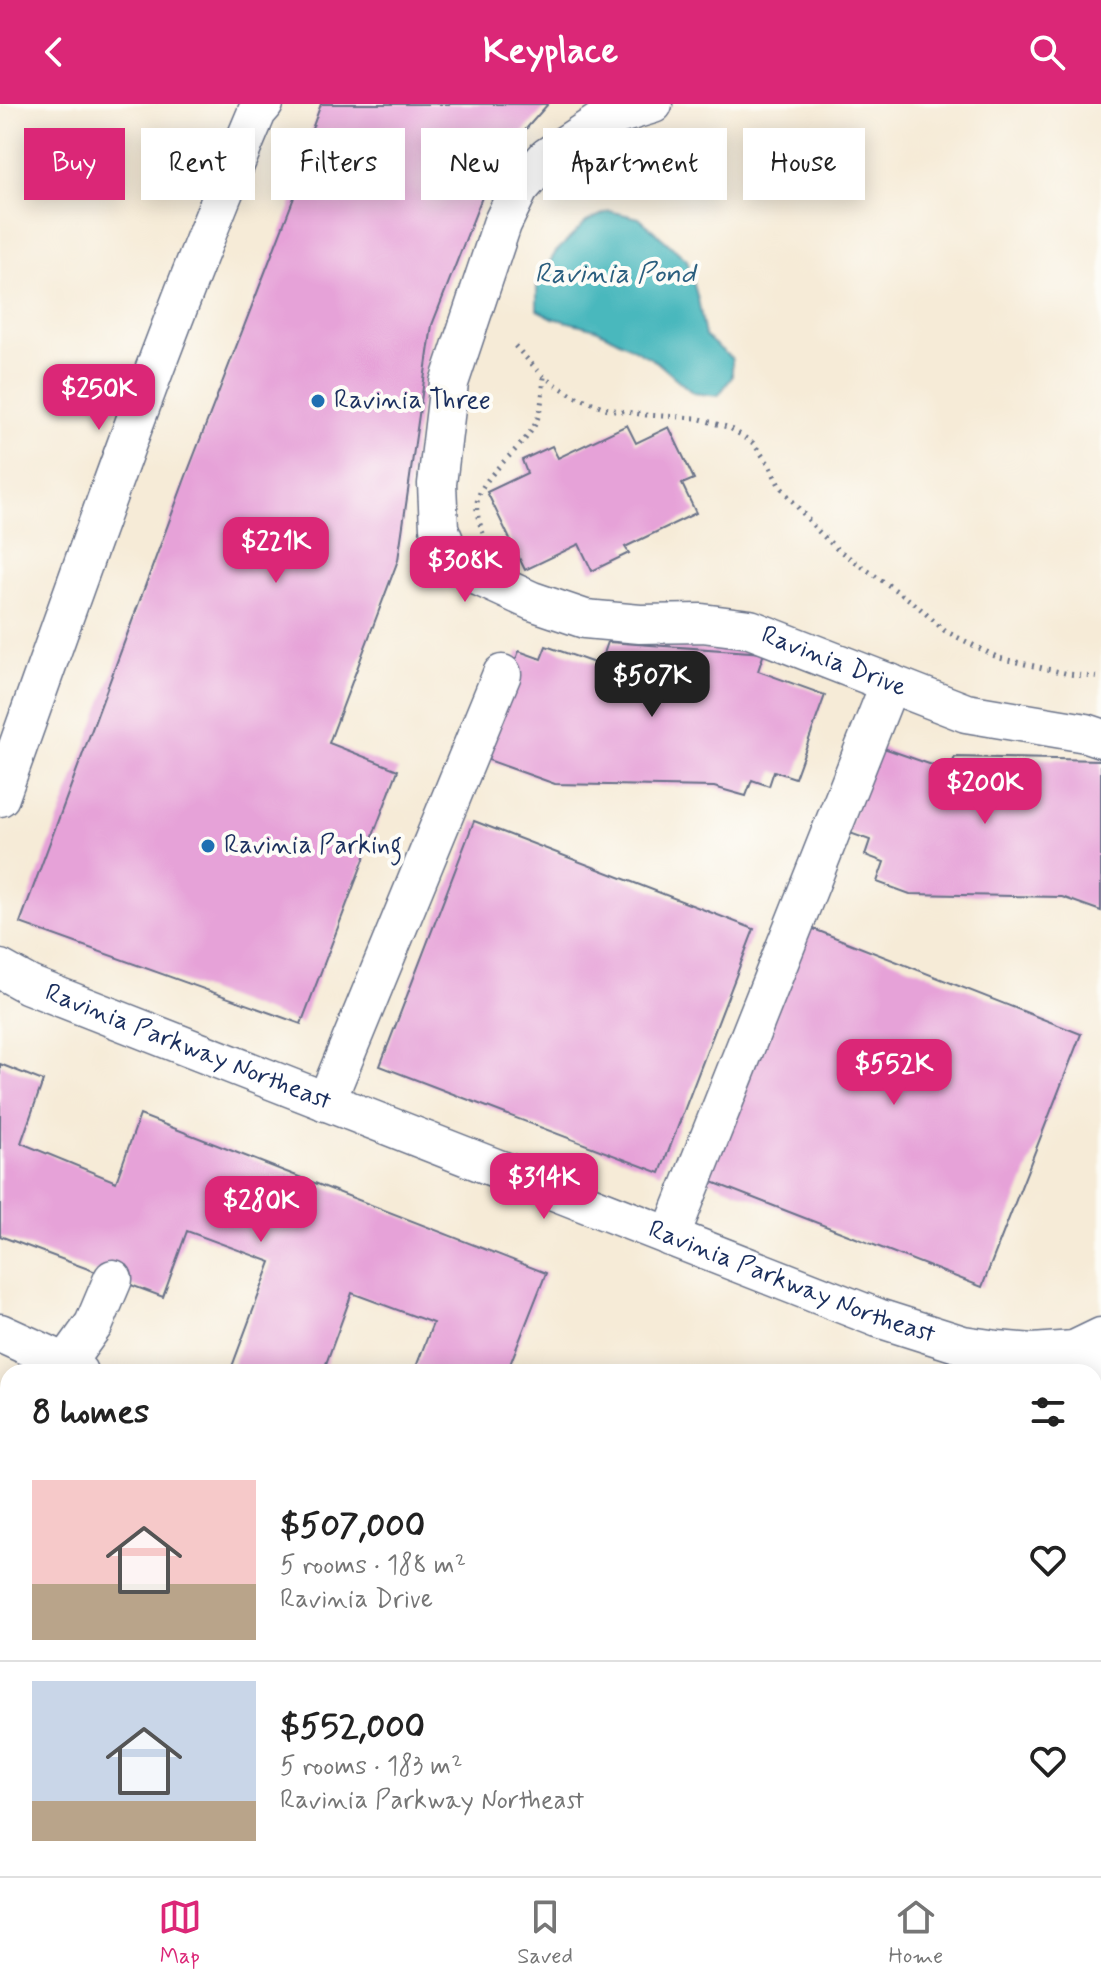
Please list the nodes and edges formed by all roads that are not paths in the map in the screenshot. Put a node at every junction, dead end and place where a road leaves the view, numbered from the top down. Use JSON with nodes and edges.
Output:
{"nodes":[{"id":1,"x":264,"y":104,"type":"edge"},
{"id":2,"x":653,"y":104,"type":"edge"},
{"id":3,"x":502,"y":674,"type":"dead end"},
{"id":4,"x":890,"y":683,"type":"junction"},
{"id":5,"x":1101,"y":738,"type":"edge"},
{"id":6,"x":0,"y":797,"type":"edge"},
{"id":7,"x":0,"y":969,"type":"edge"},
{"id":8,"x":326,"y":1102,"type":"junction"},
{"id":9,"x":670,"y":1237,"type":"junction"},
{"id":10,"x":113,"y":1279,"type":"dead end"},
{"id":11,"x":0,"y":1333,"type":"edge"},
{"id":12,"x":1087,"y":1343,"type":"edge"},
{"id":13,"x":66,"y":1364,"type":"edge"},
{"id":14,"x":74,"y":1364,"type":"edge"},
{"id":15,"x":1095,"y":1364,"type":"edge"}],
"edges":[{"from":1,"to":6,"type":"street"},
{"from":2,"to":4,"type":"street","name":"Ravinia Drive"},
{"from":3,"to":8,"type":"street"},
{"from":4,"to":5,"type":"street","name":"Ravinia Drive"},
{"from":4,"to":9,"type":"street"},
{"from":7,"to":8,"type":"street","name":"Ravinia Parkway Northeast"},
{"from":8,"to":9,"type":"street","name":"Ravinia Parkway Northeast"},
{"from":9,"to":12,"type":"street","name":"Ravinia Parkway Northeast"},
{"from":10,"to":14,"type":"street"},
{"from":11,"to":13,"type":"street"},
{"from":12,"to":15,"type":"street"}]}
